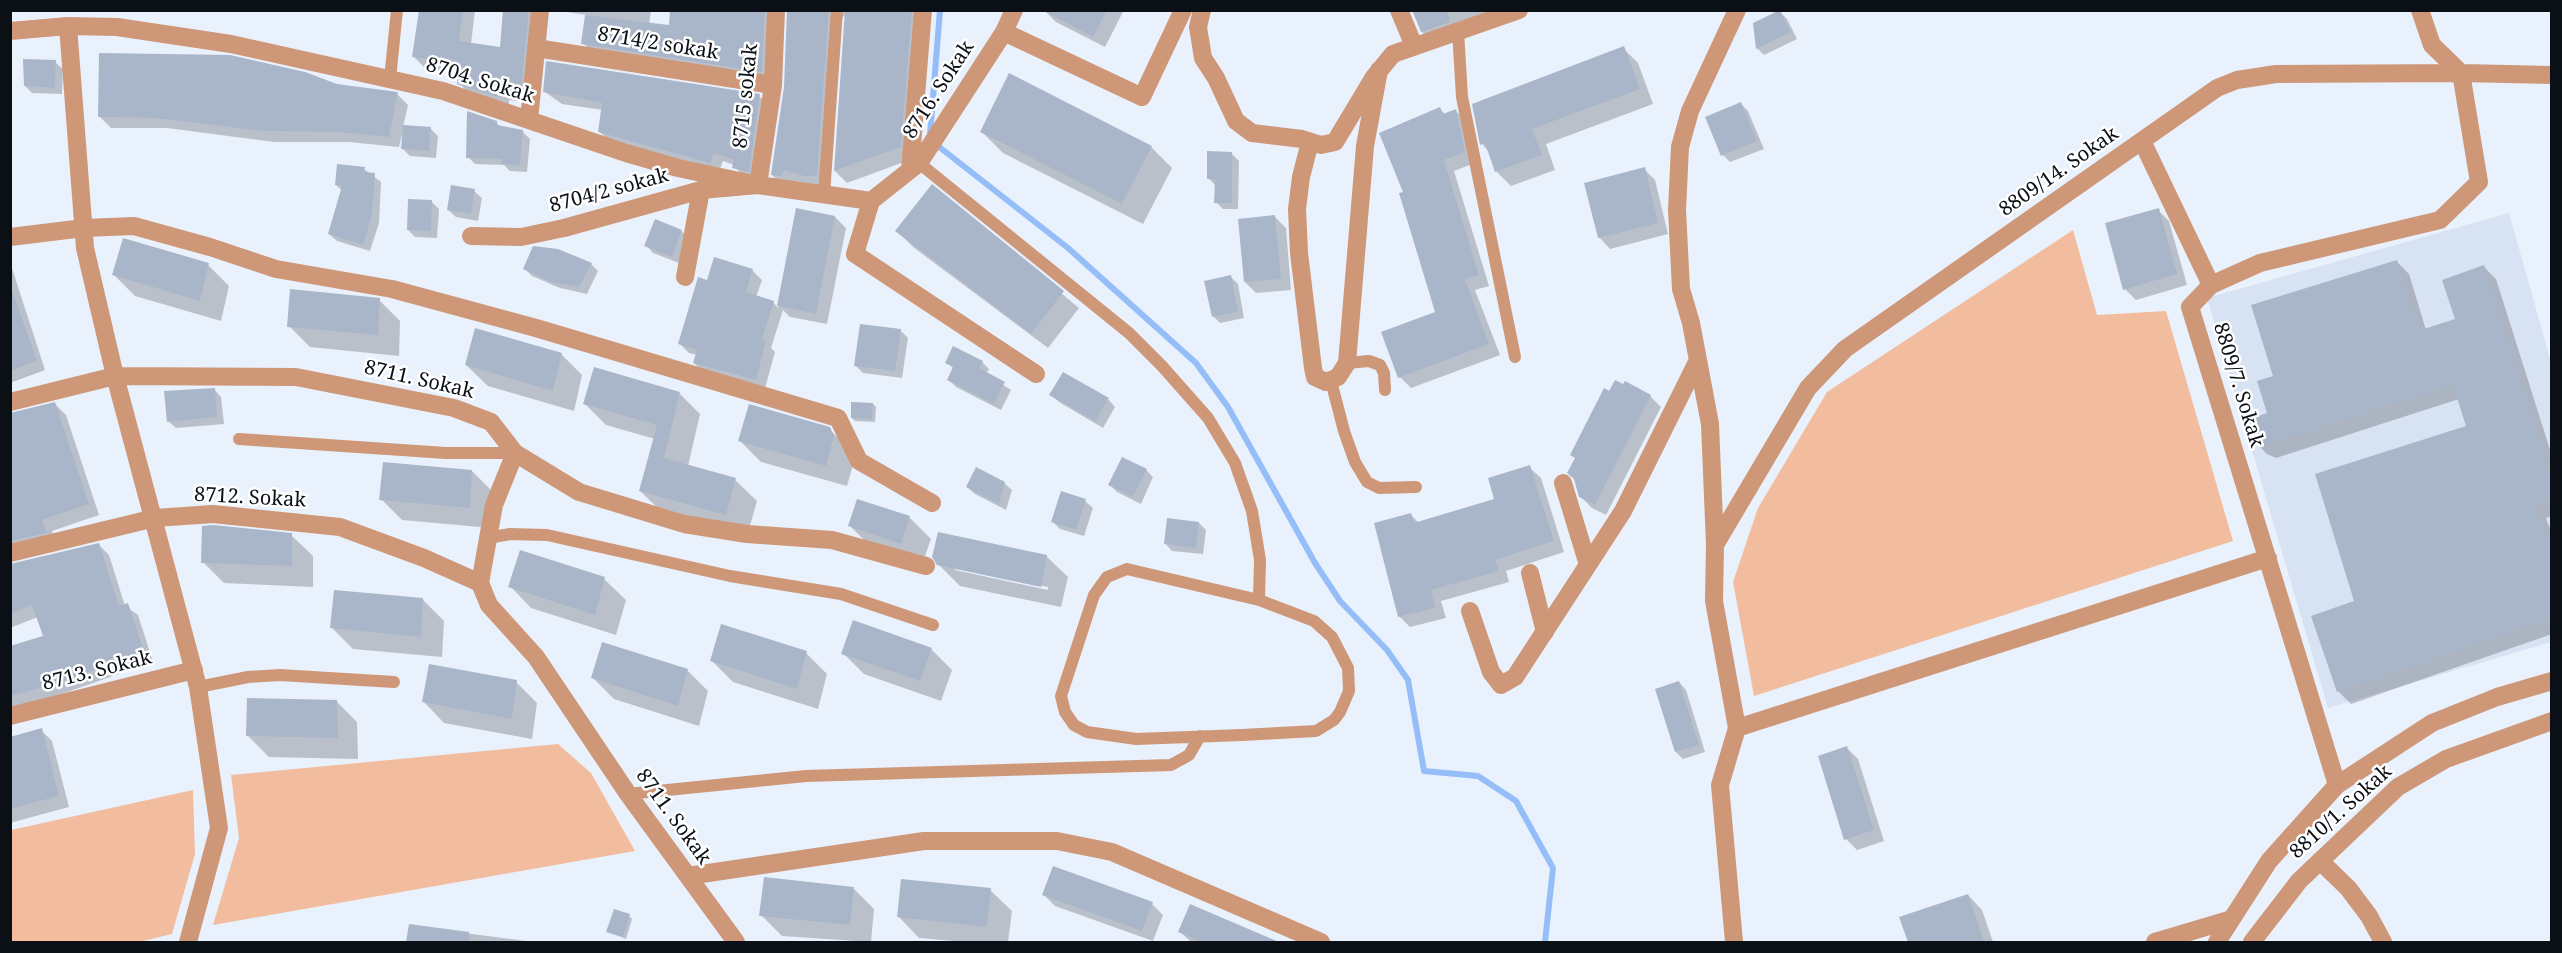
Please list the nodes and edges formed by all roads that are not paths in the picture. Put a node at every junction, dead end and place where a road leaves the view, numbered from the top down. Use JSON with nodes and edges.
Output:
{"nodes":[{"id":1,"x":398,"y":10,"type":"edge"},
{"id":2,"x":540,"y":10,"type":"edge"},
{"id":3,"x":776,"y":10,"type":"edge"},
{"id":4,"x":837,"y":10,"type":"edge"},
{"id":5,"x":923,"y":10,"type":"edge"},
{"id":6,"x":1014,"y":10,"type":"edge"},
{"id":7,"x":1183,"y":10,"type":"edge"},
{"id":8,"x":1202,"y":10,"type":"edge"},
{"id":9,"x":1398,"y":10,"type":"edge"},
{"id":10,"x":1519,"y":10,"type":"edge"},
{"id":11,"x":1737,"y":10,"type":"edge"},
{"id":12,"x":2420,"y":10,"type":"edge"},
{"id":13,"x":68,"y":26,"type":"junction"},
{"id":14,"x":10,"y":31,"type":"edge"},
{"id":15,"x":1458,"y":31,"type":"junction"},
{"id":16,"x":1004,"y":32,"type":"junction"},
{"id":17,"x":1414,"y":46,"type":"junction"},
{"id":18,"x":536,"y":48,"type":"junction"},
{"id":19,"x":1379,"y":70,"type":"junction"},
{"id":20,"x":2461,"y":72,"type":"junction"},
{"id":21,"x":2552,"y":75,"type":"edge"},
{"id":22,"x":390,"y":79,"type":"junction"},
{"id":23,"x":773,"y":86,"type":"junction"},
{"id":24,"x":529,"y":120,"type":"junction"},
{"id":25,"x":1310,"y":141,"type":"junction"},
{"id":26,"x":2142,"y":141,"type":"junction"},
{"id":27,"x":915,"y":166,"type":"junction"},
{"id":28,"x":759,"y":185,"type":"junction"},
{"id":29,"x":700,"y":190,"type":"junction"},
{"id":30,"x":824,"y":194,"type":"junction"},
{"id":31,"x":871,"y":201,"type":"junction"},
{"id":32,"x":84,"y":228,"type":"junction"},
{"id":33,"x":471,"y":236,"type":"dead end"},
{"id":34,"x":10,"y":237,"type":"edge"},
{"id":35,"x":685,"y":277,"type":"dead end"},
{"id":36,"x":2211,"y":285,"type":"junction"},
{"id":37,"x":1515,"y":357,"type":"dead end"},
{"id":38,"x":1698,"y":360,"type":"junction"},
{"id":39,"x":1347,"y":363,"type":"junction"},
{"id":40,"x":1036,"y":374,"type":"dead end"},
{"id":41,"x":115,"y":376,"type":"junction"},
{"id":42,"x":1331,"y":381,"type":"junction"},
{"id":43,"x":1385,"y":390,"type":"dead end"},
{"id":44,"x":10,"y":402,"type":"edge"},
{"id":45,"x":239,"y":439,"type":"dead end"},
{"id":46,"x":515,"y":453,"type":"junction"},
{"id":47,"x":1563,"y":483,"type":"dead end"},
{"id":48,"x":1416,"y":486,"type":"dead end"},
{"id":49,"x":932,"y":502,"type":"dead end"},
{"id":50,"x":155,"y":518,"type":"junction"},
{"id":51,"x":488,"y":538,"type":"junction"},
{"id":52,"x":1715,"y":545,"type":"junction"},
{"id":53,"x":10,"y":553,"type":"edge"},
{"id":54,"x":2268,"y":558,"type":"junction"},
{"id":55,"x":1588,"y":565,"type":"junction"},
{"id":56,"x":926,"y":566,"type":"dead end"},
{"id":57,"x":1530,"y":573,"type":"dead end"},
{"id":58,"x":480,"y":583,"type":"junction"},
{"id":59,"x":1259,"y":600,"type":"junction"},
{"id":60,"x":1470,"y":611,"type":"dead end"},
{"id":61,"x":933,"y":625,"type":"dead end"},
{"id":62,"x":1545,"y":632,"type":"junction"},
{"id":63,"x":196,"y":679,"type":"junction"},
{"id":64,"x":2552,"y":681,"type":"edge"},
{"id":65,"x":394,"y":682,"type":"dead end"},
{"id":66,"x":10,"y":716,"type":"edge"},
{"id":67,"x":2552,"y":721,"type":"edge"},
{"id":68,"x":1737,"y":728,"type":"junction"},
{"id":69,"x":1200,"y":736,"type":"junction"},
{"id":70,"x":2337,"y":785,"type":"junction"},
{"id":71,"x":628,"y":794,"type":"junction"},
{"id":72,"x":2320,"y":861,"type":"junction"},
{"id":73,"x":688,"y":876,"type":"junction"},
{"id":74,"x":2229,"y":921,"type":"junction"},
{"id":75,"x":188,"y":942,"type":"edge"},
{"id":76,"x":736,"y":942,"type":"edge"},
{"id":77,"x":1321,"y":942,"type":"edge"},
{"id":78,"x":1734,"y":942,"type":"edge"},
{"id":79,"x":2155,"y":942,"type":"edge"},
{"id":80,"x":2217,"y":942,"type":"edge"},
{"id":81,"x":2252,"y":942,"type":"edge"},
{"id":82,"x":2382,"y":942,"type":"edge"}],
"edges":[{"from":1,"to":22,"type":"lane"},
{"from":2,"to":18,"type":"street"},
{"from":3,"to":23,"type":"street","name":"8715 sokak"},
{"from":4,"to":30,"type":"lane"},
{"from":5,"to":27,"type":"street"},
{"from":6,"to":16,"type":"street","name":"8716. Sokak"},
{"from":7,"to":16,"type":"street"},
{"from":8,"to":25,"type":"street"},
{"from":9,"to":17,"type":"street"},
{"from":10,"to":15,"type":"street"},
{"from":11,"to":38,"type":"street"},
{"from":12,"to":20,"type":"street"},
{"from":13,"to":14,"type":"street","name":"8704. Sokak"},
{"from":13,"to":22,"type":"street","name":"8704. Sokak"},
{"from":13,"to":32,"type":"street"},
{"from":15,"to":17,"type":"street"},
{"from":15,"to":37,"type":"lane"},
{"from":16,"to":27,"type":"street","name":"8716. Sokak"},
{"from":17,"to":19,"type":"street"},
{"from":18,"to":23,"type":"street","name":"8714/2 sokak"},
{"from":18,"to":24,"type":"street"},
{"from":19,"to":25,"type":"street"},
{"from":19,"to":39,"type":"street"},
{"from":20,"to":21,"type":"street","name":"8809/14. Sokak"},
{"from":20,"to":26,"type":"street","name":"8809/14. Sokak"},
{"from":20,"to":36,"type":"street","name":"8809/7. Sokak"},
{"from":22,"to":24,"type":"street","name":"8704. Sokak"},
{"from":23,"to":28,"type":"street","name":"8715 sokak"},
{"from":24,"to":28,"type":"street","name":"8704. Sokak"},
{"from":25,"to":42,"type":"street"},
{"from":26,"to":36,"type":"street"},
{"from":26,"to":52,"type":"street","name":"8809/14. Sokak"},
{"from":27,"to":31,"type":"street"},
{"from":27,"to":59,"type":"lane"},
{"from":28,"to":29,"type":"street","name":"8704/2 sokak"},
{"from":28,"to":30,"type":"street","name":"8704. Sokak"},
{"from":29,"to":33,"type":"street","name":"8704/2 sokak"},
{"from":29,"to":35,"type":"street"},
{"from":30,"to":31,"type":"street","name":"8704. Sokak"},
{"from":31,"to":40,"type":"street"},
{"from":32,"to":34,"type":"street"},
{"from":32,"to":41,"type":"street"},
{"from":32,"to":49,"type":"street"},
{"from":36,"to":54,"type":"street","name":"8809/7. Sokak"},
{"from":38,"to":52,"type":"street"},
{"from":38,"to":55,"type":"street"},
{"from":39,"to":42,"type":"street"},
{"from":39,"to":43,"type":"lane"},
{"from":41,"to":44,"type":"street","name":"8711. Sokak"},
{"from":41,"to":46,"type":"street","name":"8711. Sokak"},
{"from":41,"to":50,"type":"street"},
{"from":42,"to":48,"type":"lane"},
{"from":45,"to":46,"type":"lane"},
{"from":46,"to":51,"type":"street"},
{"from":46,"to":56,"type":"street"},
{"from":47,"to":55,"type":"street"},
{"from":50,"to":53,"type":"street","name":"8712. Sokak"},
{"from":50,"to":58,"type":"street","name":"8712. Sokak"},
{"from":50,"to":63,"type":"street"},
{"from":51,"to":58,"type":"street"},
{"from":51,"to":61,"type":"lane"},
{"from":52,"to":68,"type":"street"},
{"from":54,"to":68,"type":"street"},
{"from":54,"to":70,"type":"street","name":"8809/7. Sokak"},
{"from":55,"to":62,"type":"street"},
{"from":57,"to":62,"type":"street"},
{"from":58,"to":71,"type":"street","name":"8711. Sokak"},
{"from":59,"to":69,"type":"lane"},
{"from":59,"to":69,"type":"lane"},
{"from":60,"to":62,"type":"street"},
{"from":63,"to":65,"type":"lane"},
{"from":63,"to":66,"type":"street","name":"8713. Sokak"},
{"from":63,"to":75,"type":"street"},
{"from":64,"to":70,"type":"street","name":"8810/1. Sokak"},
{"from":67,"to":72,"type":"street","name":"8810/1. Sokak"},
{"from":68,"to":78,"type":"street"},
{"from":69,"to":71,"type":"lane"},
{"from":70,"to":74,"type":"street","name":"8810/1. Sokak"},
{"from":71,"to":73,"type":"street","name":"8711. Sokak"},
{"from":72,"to":81,"type":"street","name":"8810/1. Sokak"},
{"from":72,"to":82,"type":"street"},
{"from":73,"to":76,"type":"street","name":"8711. Sokak"},
{"from":73,"to":77,"type":"street"},
{"from":74,"to":79,"type":"street"},
{"from":74,"to":80,"type":"street","name":"8810/1. Sokak"}]}
